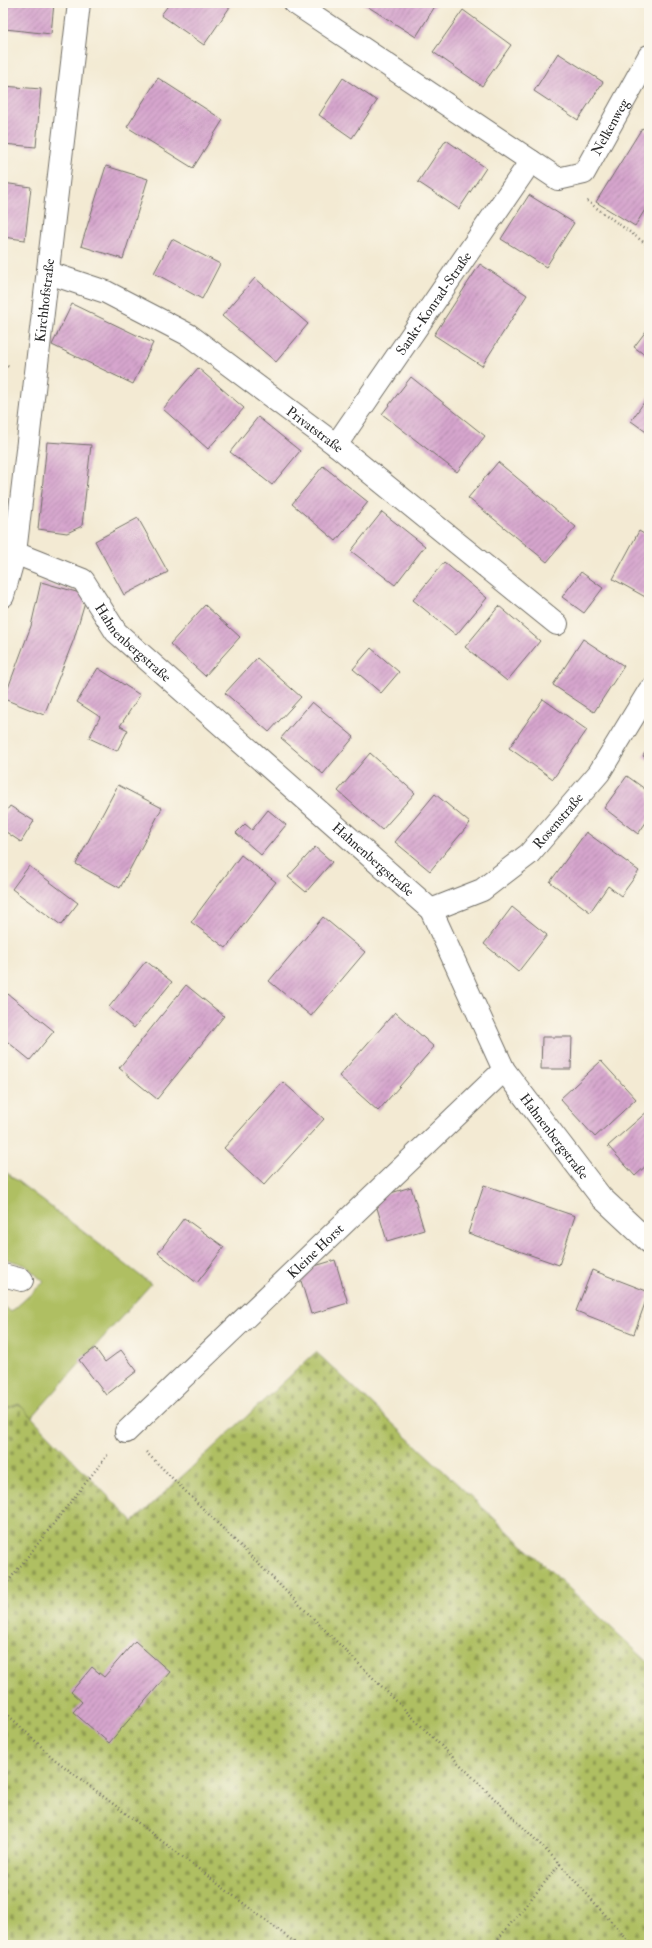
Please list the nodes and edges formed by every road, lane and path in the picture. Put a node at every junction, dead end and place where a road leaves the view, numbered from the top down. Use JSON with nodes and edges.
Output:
{"nodes":[{"id":1,"x":79,"y":3,"type":"edge"},
{"id":2,"x":295,"y":3,"type":"edge"},
{"id":3,"x":319,"y":10,"type":"edge"},
{"id":4,"x":649,"y":56,"type":"edge"},
{"id":5,"x":531,"y":162,"type":"junction"},
{"id":6,"x":558,"y":179,"type":"junction"},
{"id":7,"x":649,"y":246,"type":"edge"},
{"id":8,"x":49,"y":273,"type":"junction"},
{"id":9,"x":336,"y":445,"type":"junction"},
{"id":10,"x":15,"y":553,"type":"junction"},
{"id":11,"x":3,"y":596,"type":"edge"},
{"id":12,"x":557,"y":624,"type":"dead end"},
{"id":13,"x":649,"y":691,"type":"edge"},
{"id":14,"x":431,"y":910,"type":"junction"},
{"id":15,"x":504,"y":1070,"type":"junction"},
{"id":16,"x":649,"y":1242,"type":"edge"},
{"id":17,"x":126,"y":1432,"type":"junction"},
{"id":18,"x":3,"y":1588,"type":"edge"},
{"id":19,"x":3,"y":1710,"type":"edge"},
{"id":20,"x":560,"y":1864,"type":"junction"},
{"id":21,"x":298,"y":1945,"type":"edge"},
{"id":22,"x":492,"y":1945,"type":"edge"},
{"id":23,"x":632,"y":1945,"type":"edge"}],
"edges":[{"from":1,"to":8,"type":"street","name":"Kirchhofstraße"},
{"from":2,"to":3,"type":"street"},
{"from":3,"to":5,"type":"street"},
{"from":4,"to":6,"type":"street","name":"Nelkenweg"},
{"from":5,"to":6,"type":"street"},
{"from":5,"to":9,"type":"street","name":"Sankt-Konrad-Straße"},
{"from":6,"to":7,"type":"path"},
{"from":8,"to":9,"type":"street","name":"Privatstraße"},
{"from":8,"to":10,"type":"street","name":"Kirchhofstraße"},
{"from":9,"to":12,"type":"street","name":"Privatstraße"},
{"from":10,"to":11,"type":"street","name":"Kirchhofstraße"},
{"from":10,"to":14,"type":"street","name":"Hahnenbergstraße"},
{"from":13,"to":14,"type":"street","name":"Rosenstraße"},
{"from":14,"to":15,"type":"street","name":"Hahnenbergstraße"},
{"from":15,"to":16,"type":"street","name":"Hahnenbergstraße"},
{"from":15,"to":17,"type":"street","name":"Kleine Horst"},
{"from":17,"to":18,"type":"path"},
{"from":17,"to":20,"type":"path"},
{"from":19,"to":21,"type":"path"},
{"from":20,"to":22,"type":"path"},
{"from":20,"to":23,"type":"path"}]}
